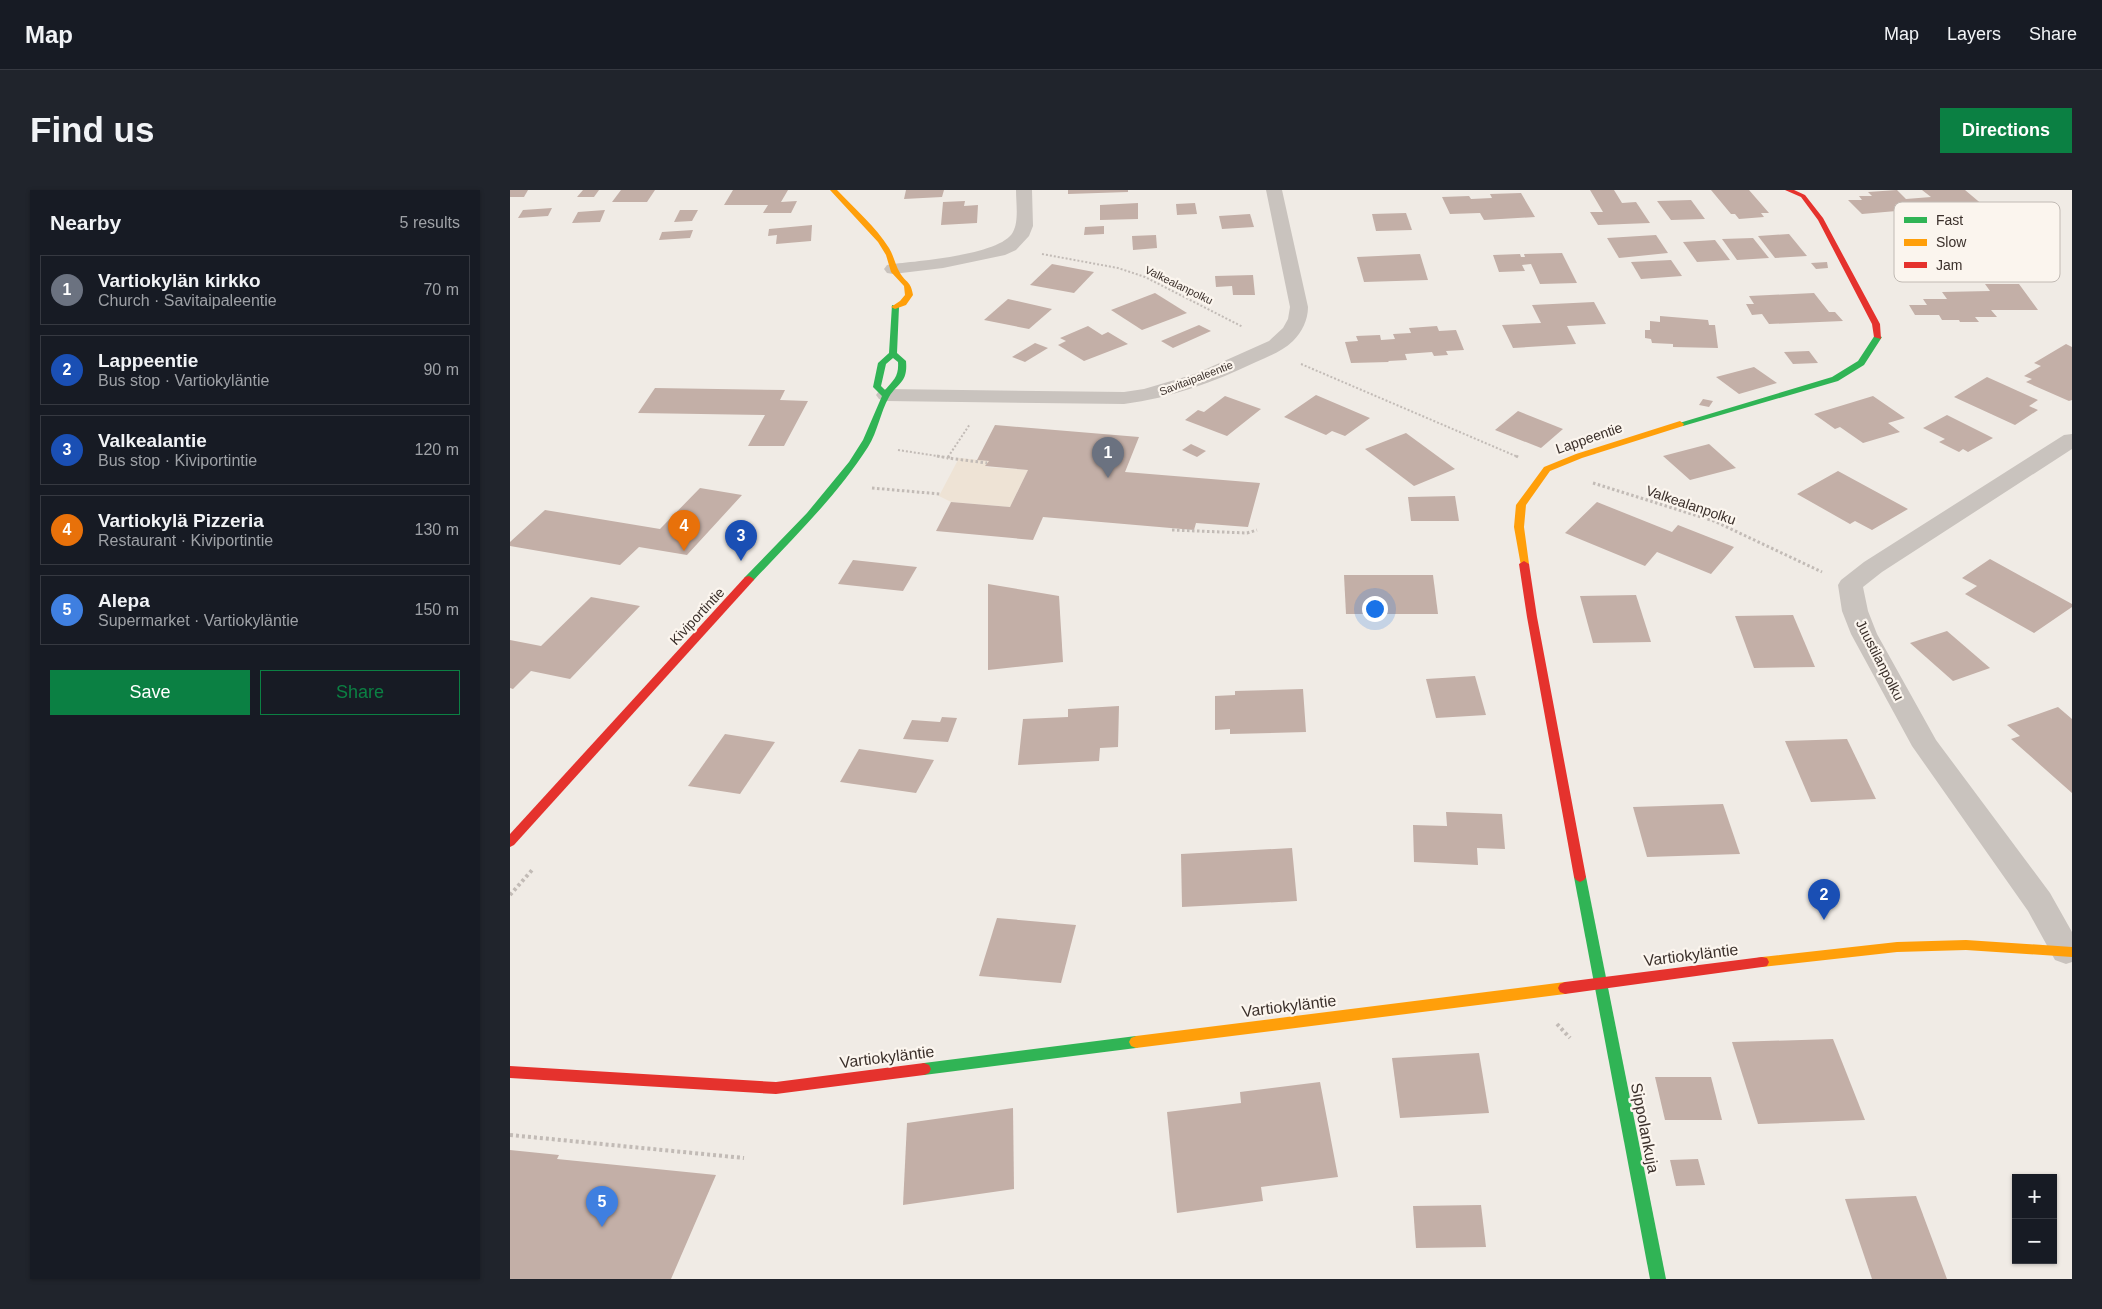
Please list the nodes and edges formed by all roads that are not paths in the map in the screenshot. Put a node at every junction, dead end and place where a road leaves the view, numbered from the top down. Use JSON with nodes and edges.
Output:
{"nodes":[{"id":1,"x":832,"y":190,"type":"edge"},
{"id":2,"x":1024,"y":190,"type":"edge"},
{"id":3,"x":1274,"y":190,"type":"edge"},
{"id":4,"x":1788,"y":190,"type":"edge"},
{"id":5,"x":892,"y":276,"type":"junction"},
{"id":6,"x":893,"y":354,"type":"junction"},
{"id":7,"x":886,"y":395,"type":"junction"},
{"id":8,"x":2072,"y":440,"type":"edge"},
{"id":9,"x":510,"y":842,"type":"edge"},
{"id":10,"x":2069,"y":951,"type":"edge"},
{"id":11,"x":1600,"y":984,"type":"junction"},
{"id":12,"x":510,"y":1072,"type":"edge"},
{"id":13,"x":1658,"y":1279,"type":"edge"}],
"edges":[{"from":1,"to":5,"type":"street","name":"Kiviportintie"},
{"from":2,"to":5,"type":"street"},
{"from":3,"to":7,"type":"street","name":"Savitaipaleentie"},
{"from":4,"to":11,"type":"street","name":"Lappeentie"},
{"from":5,"to":6,"type":"street","name":"Kiviportintie"},
{"from":6,"to":7,"type":"street"},
{"from":6,"to":7,"type":"street","name":"Kiviportintie"},
{"from":7,"to":9,"type":"street","name":"Kiviportintie"},
{"from":8,"to":10,"type":"street","name":"Juustilanpolku"},
{"from":10,"to":11,"type":"street","name":"Vartiokyläntie"},
{"from":11,"to":12,"type":"street","name":"Vartiokyläntie"},
{"from":11,"to":13,"type":"street","name":"Sippolankuja"}]}
